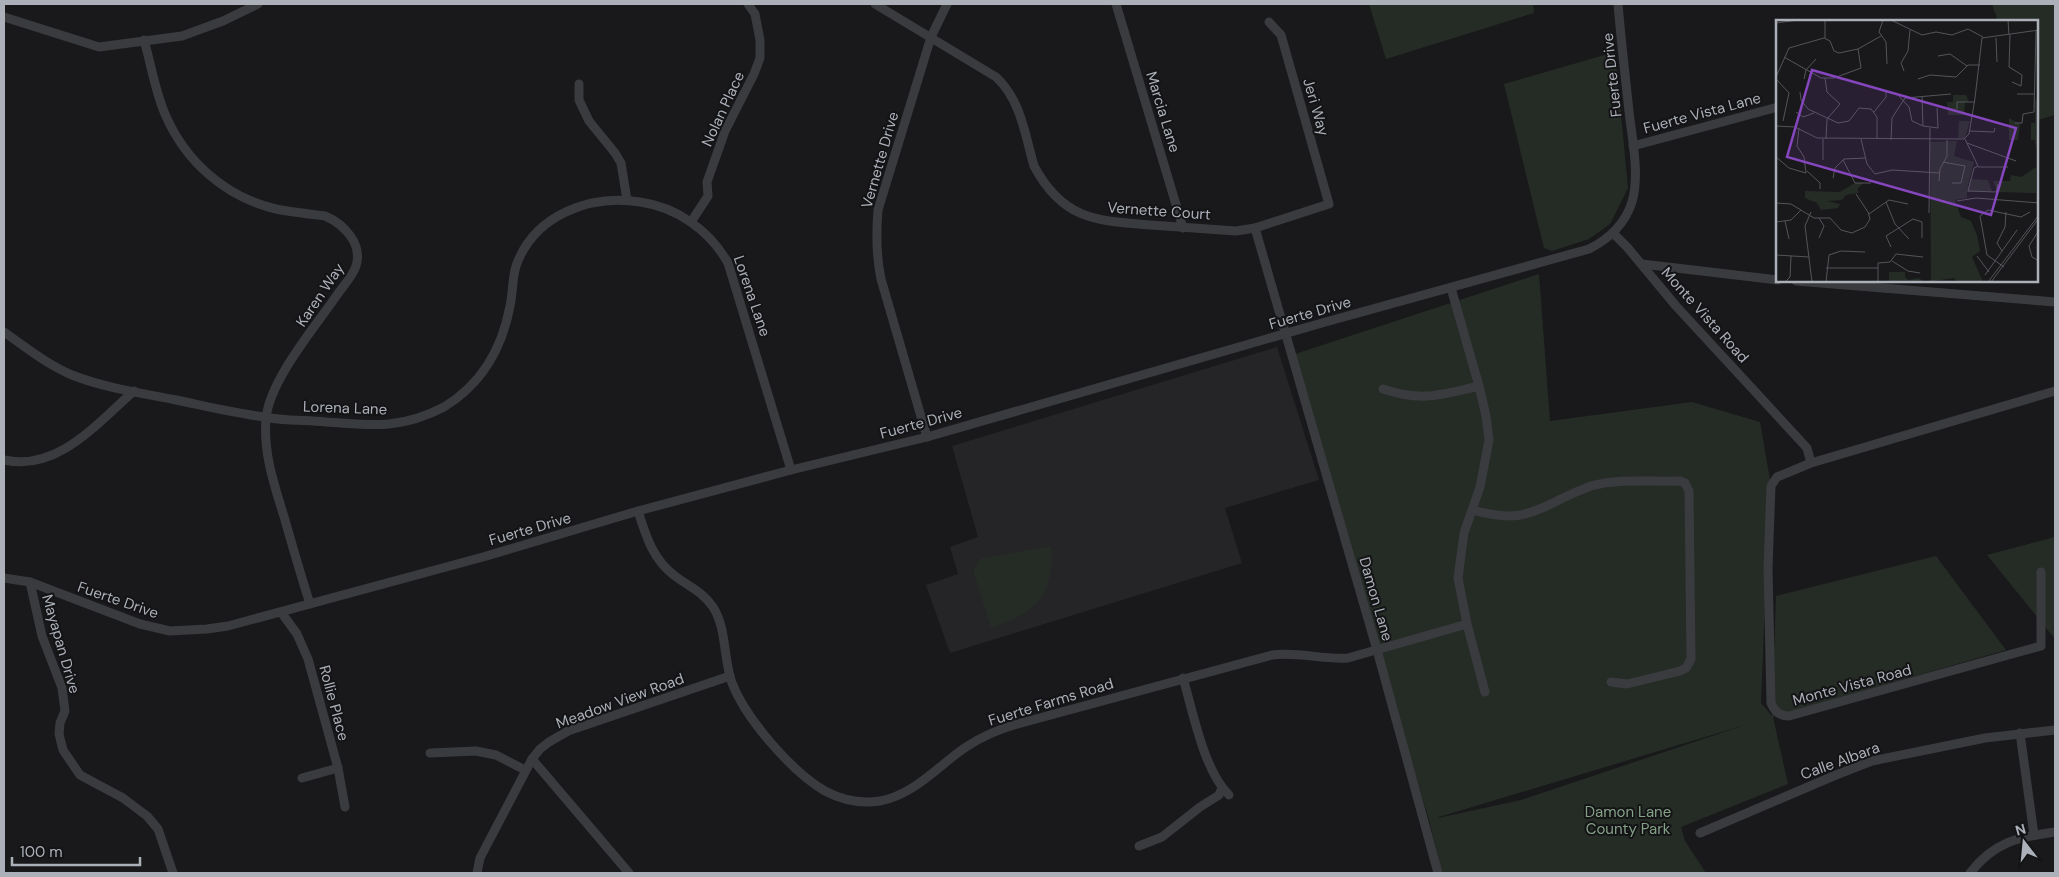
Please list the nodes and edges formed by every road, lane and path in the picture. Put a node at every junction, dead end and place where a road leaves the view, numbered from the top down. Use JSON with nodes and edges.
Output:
{"nodes":[{"id":1,"x":258,"y":4,"type":"edge"},
{"id":2,"x":748,"y":4,"type":"edge"},
{"id":3,"x":875,"y":4,"type":"edge"},
{"id":4,"x":947,"y":4,"type":"edge"},
{"id":5,"x":1116,"y":4,"type":"edge"},
{"id":6,"x":1618,"y":4,"type":"edge"},
{"id":7,"x":4,"y":17,"type":"edge"},
{"id":8,"x":1269,"y":22,"type":"dead end"},
{"id":9,"x":930,"y":36,"type":"junction"},
{"id":10,"x":144,"y":40,"type":"junction"},
{"id":11,"x":580,"y":84,"type":"dead end"},
{"id":12,"x":1776,"y":108,"type":"edge"},
{"id":13,"x":1633,"y":146,"type":"junction"},
{"id":14,"x":627,"y":200,"type":"junction"},
{"id":15,"x":1329,"y":204,"type":"joint"},
{"id":16,"x":691,"y":222,"type":"junction"},
{"id":17,"x":1183,"y":228,"type":"junction"},
{"id":18,"x":1255,"y":228,"type":"junction"},
{"id":19,"x":1612,"y":233,"type":"junction"},
{"id":20,"x":1642,"y":264,"type":"junction"},
{"id":21,"x":1776,"y":280,"type":"edge"},
{"id":22,"x":1808,"y":282,"type":"edge"},
{"id":23,"x":1451,"y":288,"type":"junction"},
{"id":24,"x":2055,"y":302,"type":"edge"},
{"id":25,"x":4,"y":332,"type":"edge"},
{"id":26,"x":1286,"y":334,"type":"junction"},
{"id":27,"x":1479,"y":386,"type":"junction"},
{"id":28,"x":1383,"y":389,"type":"dead end"},
{"id":29,"x":2055,"y":391,"type":"edge"},
{"id":30,"x":134,"y":392,"type":"junction"},
{"id":31,"x":266,"y":418,"type":"junction"},
{"id":32,"x":927,"y":437,"type":"junction"},
{"id":33,"x":4,"y":460,"type":"edge"},
{"id":34,"x":1811,"y":463,"type":"junction"},
{"id":35,"x":791,"y":470,"type":"junction"},
{"id":36,"x":1472,"y":510,"type":"junction"},
{"id":37,"x":638,"y":511,"type":"junction"},
{"id":38,"x":2041,"y":572,"type":"dead end"},
{"id":39,"x":4,"y":578,"type":"edge"},
{"id":40,"x":30,"y":582,"type":"junction"},
{"id":41,"x":310,"y":604,"type":"junction"},
{"id":42,"x":281,"y":612,"type":"junction"},
{"id":43,"x":1467,"y":624,"type":"junction"},
{"id":44,"x":1377,"y":650,"type":"junction"},
{"id":45,"x":730,"y":676,"type":"junction"},
{"id":46,"x":1183,"y":678,"type":"junction"},
{"id":47,"x":1611,"y":682,"type":"dead end"},
{"id":48,"x":1485,"y":692,"type":"dead end"},
{"id":49,"x":2055,"y":730,"type":"edge"},
{"id":50,"x":2020,"y":733,"type":"junction"},
{"id":51,"x":430,"y":753,"type":"dead end"},
{"id":52,"x":532,"y":759,"type":"junction"},
{"id":53,"x":338,"y":768,"type":"junction"},
{"id":54,"x":526,"y":770,"type":"junction"},
{"id":55,"x":302,"y":778,"type":"dead end"},
{"id":56,"x":1222,"y":788,"type":"junction"},
{"id":57,"x":1229,"y":795,"type":"dead end"},
{"id":58,"x":345,"y":807,"type":"dead end"},
{"id":59,"x":2055,"y":832,"type":"edge"},
{"id":60,"x":1700,"y":833,"type":"dead end"},
{"id":61,"x":2034,"y":835,"type":"junction"},
{"id":62,"x":1139,"y":846,"type":"dead end"},
{"id":63,"x":173,"y":873,"type":"edge"},
{"id":64,"x":477,"y":873,"type":"edge"},
{"id":65,"x":628,"y":873,"type":"edge"},
{"id":66,"x":1438,"y":873,"type":"edge"},
{"id":67,"x":1970,"y":873,"type":"edge"}],
"edges":[{"from":1,"to":10,"type":"street"},
{"from":2,"to":16,"type":"street","name":"Nolan Place"},
{"from":3,"to":9,"type":"street","name":"Vernette Court"},
{"from":4,"to":9,"type":"street","name":"Vernette Drive"},
{"from":5,"to":17,"type":"street","name":"Marcia Lane"},
{"from":6,"to":13,"type":"street","name":"Fuerte Drive"},
{"from":7,"to":10,"type":"street"},
{"from":8,"to":15,"type":"street","name":"Jeri Way"},
{"from":9,"to":17,"type":"street","name":"Vernette Court"},
{"from":9,"to":32,"type":"street","name":"Vernette Drive"},
{"from":10,"to":31,"type":"street","name":"Karen Way"},
{"from":11,"to":14,"type":"street"},
{"from":12,"to":13,"type":"street","name":"Fuerte Vista Lane"},
{"from":13,"to":19,"type":"street","name":"Fuerte Drive"},
{"from":14,"to":16,"type":"street","name":"Lorena Lane"},
{"from":14,"to":31,"type":"street","name":"Lorena Lane"},
{"from":15,"to":18,"type":"street","name":"Vernette Court"},
{"from":16,"to":35,"type":"street","name":"Lorena Lane"},
{"from":17,"to":18,"type":"street","name":"Vernette Court"},
{"from":18,"to":26,"type":"street"},
{"from":19,"to":20,"type":"street","name":"Monte Vista Road"},
{"from":19,"to":23,"type":"street","name":"Fuerte Drive"},
{"from":20,"to":21,"type":"street"},
{"from":20,"to":34,"type":"street","name":"Monte Vista Road"},
{"from":22,"to":24,"type":"street"},
{"from":23,"to":26,"type":"street","name":"Fuerte Drive"},
{"from":23,"to":27,"type":"street"},
{"from":25,"to":30,"type":"street","name":"Lorena Lane"},
{"from":26,"to":32,"type":"street","name":"Fuerte Drive"},
{"from":26,"to":44,"type":"street","name":"Damon Lane"},
{"from":27,"to":28,"type":"street"},
{"from":27,"to":36,"type":"street"},
{"from":29,"to":34,"type":"street","name":"Monte Vista Road"},
{"from":30,"to":31,"type":"street","name":"Lorena Lane"},
{"from":30,"to":33,"type":"street"},
{"from":31,"to":41,"type":"street","name":"Karen Way"},
{"from":32,"to":35,"type":"street","name":"Fuerte Drive"},
{"from":34,"to":38,"type":"street","name":"Monte Vista Road"},
{"from":35,"to":37,"type":"street","name":"Fuerte Drive"},
{"from":36,"to":43,"type":"street"},
{"from":36,"to":47,"type":"street"},
{"from":37,"to":41,"type":"street","name":"Fuerte Drive"},
{"from":37,"to":45,"type":"street","name":"Fuerte Farms Road"},
{"from":39,"to":40,"type":"street","name":"Fuerte Drive"},
{"from":40,"to":42,"type":"street","name":"Fuerte Drive"},
{"from":40,"to":63,"type":"street","name":"Mayapan Drive"},
{"from":41,"to":42,"type":"street","name":"Fuerte Drive"},
{"from":42,"to":53,"type":"street","name":"Rollie Place"},
{"from":43,"to":44,"type":"street","name":"Fuerte Farms Road"},
{"from":43,"to":48,"type":"street"},
{"from":44,"to":46,"type":"street","name":"Fuerte Farms Road"},
{"from":44,"to":66,"type":"street","name":"Damon Lane"},
{"from":45,"to":46,"type":"street","name":"Fuerte Farms Road"},
{"from":45,"to":52,"type":"street","name":"Meadow View Road"},
{"from":46,"to":56,"type":"street"},
{"from":49,"to":50,"type":"street","name":"Calle Albara"},
{"from":50,"to":60,"type":"street","name":"Calle Albara"},
{"from":50,"to":61,"type":"street"},
{"from":51,"to":54,"type":"street"},
{"from":52,"to":54,"type":"street","name":"Meadow View Road"},
{"from":52,"to":65,"type":"street"},
{"from":53,"to":55,"type":"street"},
{"from":53,"to":58,"type":"street","name":"Rollie Place"},
{"from":54,"to":64,"type":"street","name":"Meadow View Road"},
{"from":56,"to":57,"type":"street"},
{"from":56,"to":62,"type":"street"},
{"from":59,"to":61,"type":"street"},
{"from":61,"to":67,"type":"street"}]}
